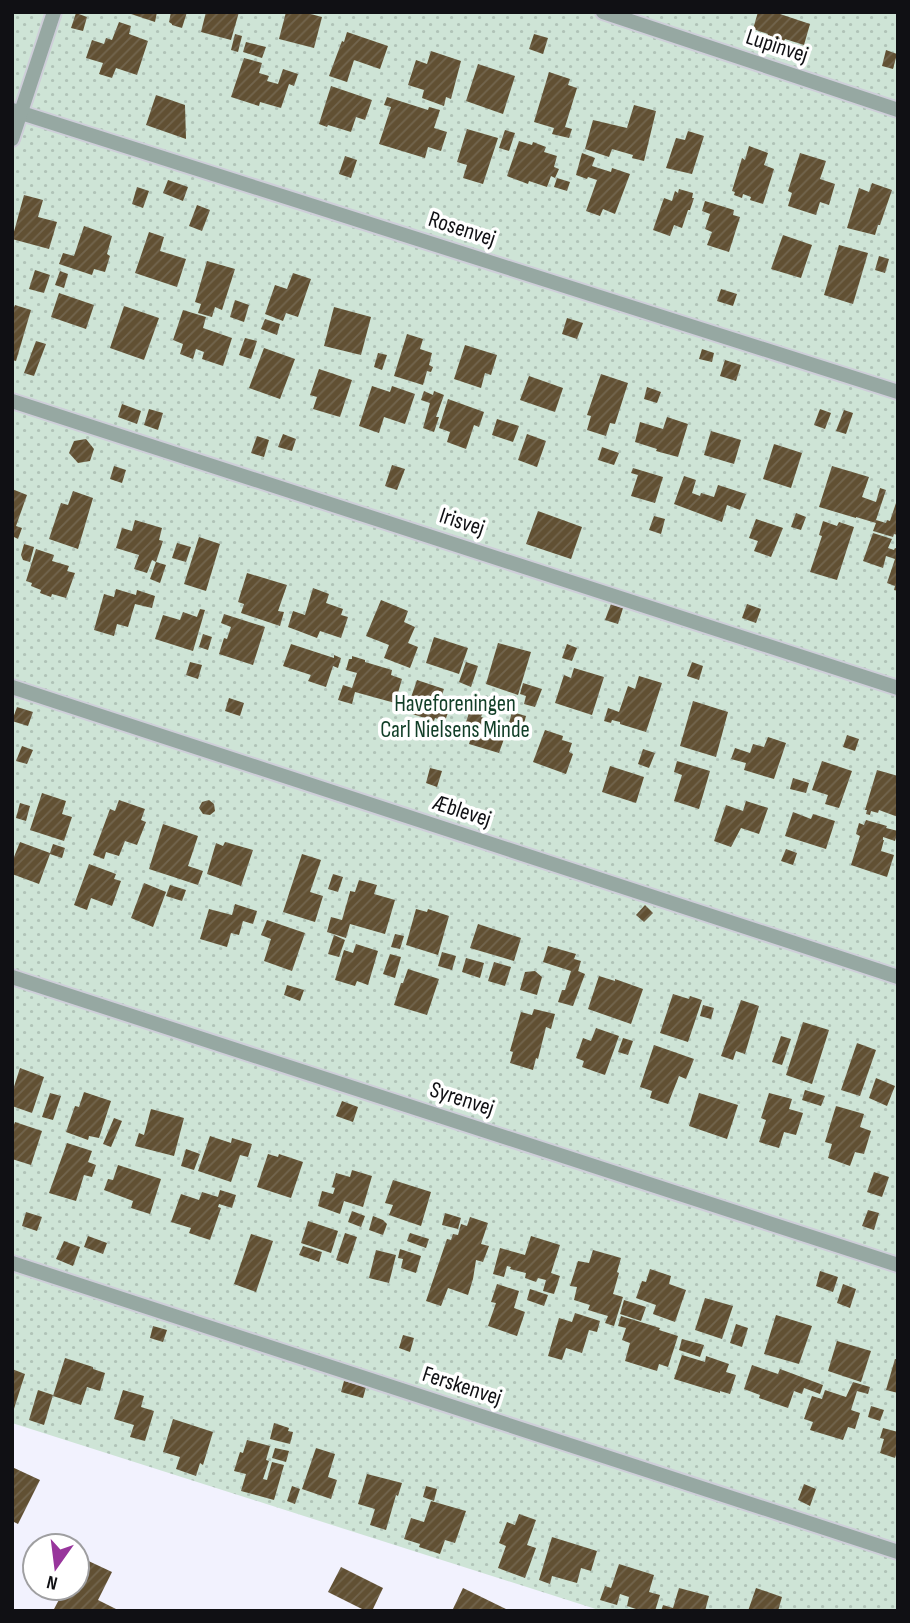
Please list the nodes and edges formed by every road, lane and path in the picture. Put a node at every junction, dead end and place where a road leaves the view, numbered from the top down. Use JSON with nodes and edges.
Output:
{"nodes":[{"id":1,"x":54,"y":12,"type":"edge"},
{"id":2,"x":603,"y":12,"type":"edge"},
{"id":3,"x":898,"y":110,"type":"edge"},
{"id":4,"x":17,"y":111,"type":"edge"},
{"id":5,"x":12,"y":139,"type":"edge"},
{"id":6,"x":898,"y":392,"type":"edge"},
{"id":7,"x":12,"y":401,"type":"edge"},
{"id":8,"x":12,"y":687,"type":"edge"},
{"id":9,"x":898,"y":688,"type":"edge"},
{"id":10,"x":12,"y":976,"type":"edge"},
{"id":11,"x":898,"y":978,"type":"edge"},
{"id":12,"x":12,"y":1263,"type":"edge"},
{"id":13,"x":898,"y":1265,"type":"edge"},
{"id":14,"x":898,"y":1552,"type":"edge"}],
"edges":[{"from":1,"to":4,"type":"lane"},
{"from":2,"to":3,"type":"lane","name":"Lupinvej"},
{"from":4,"to":5,"type":"lane"},
{"from":4,"to":6,"type":"lane","name":"Rosenvej"},
{"from":7,"to":9,"type":"lane","name":"Irisvej"},
{"from":8,"to":11,"type":"lane","name":"Æblevej"},
{"from":10,"to":13,"type":"lane","name":"Syrenvej"},
{"from":12,"to":14,"type":"lane","name":"Ferskenvej"}]}
